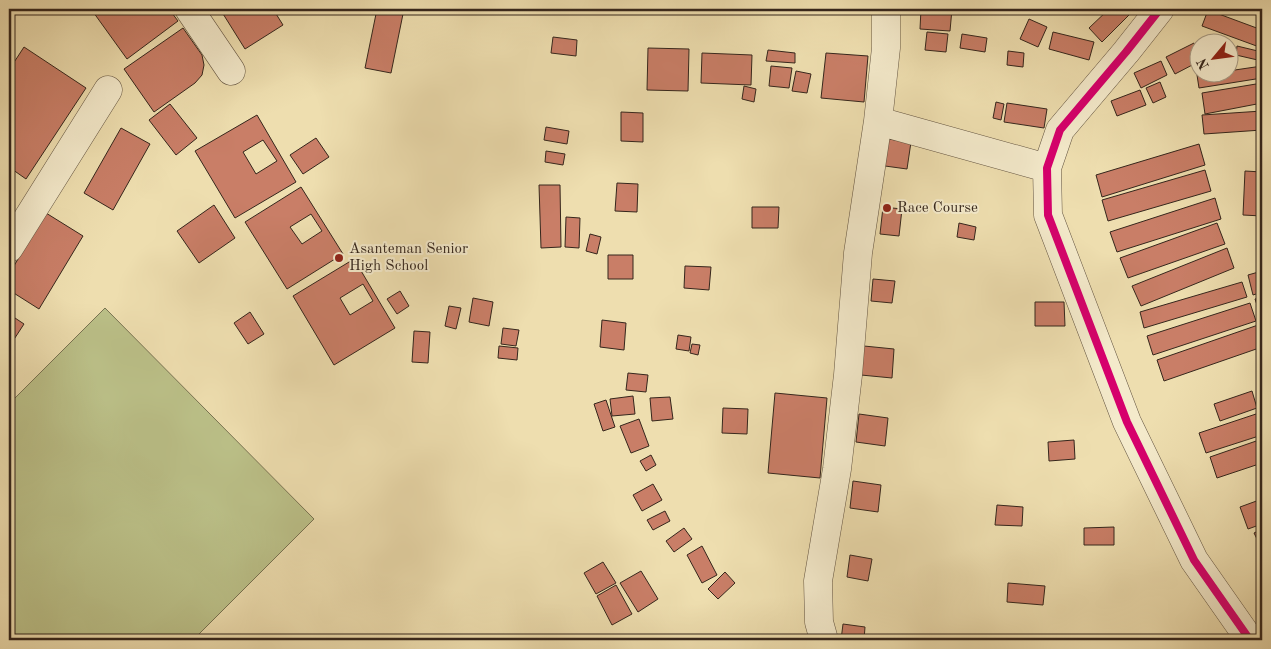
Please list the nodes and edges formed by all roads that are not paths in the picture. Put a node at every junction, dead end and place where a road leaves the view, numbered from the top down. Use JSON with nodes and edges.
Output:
{"nodes":[{"id":1,"x":189,"y":9,"type":"edge"},
{"id":2,"x":886,"y":9,"type":"edge"},
{"id":3,"x":1160,"y":9,"type":"edge"},
{"id":4,"x":232,"y":71,"type":"dead end"},
{"id":5,"x":108,"y":90,"type":"dead end"},
{"id":6,"x":878,"y":121,"type":"junction"},
{"id":7,"x":1047,"y":168,"type":"junction"},
{"id":8,"x":9,"y":248,"type":"edge"},
{"id":9,"x":824,"y":640,"type":"edge"},
{"id":10,"x":1250,"y":640,"type":"edge"}],
"edges":[{"from":1,"to":4,"type":"street"},
{"from":2,"to":6,"type":"street"},
{"from":3,"to":7,"type":"street"},
{"from":5,"to":8,"type":"street"},
{"from":6,"to":7,"type":"street"},
{"from":6,"to":9,"type":"street"},
{"from":7,"to":10,"type":"street"}]}
